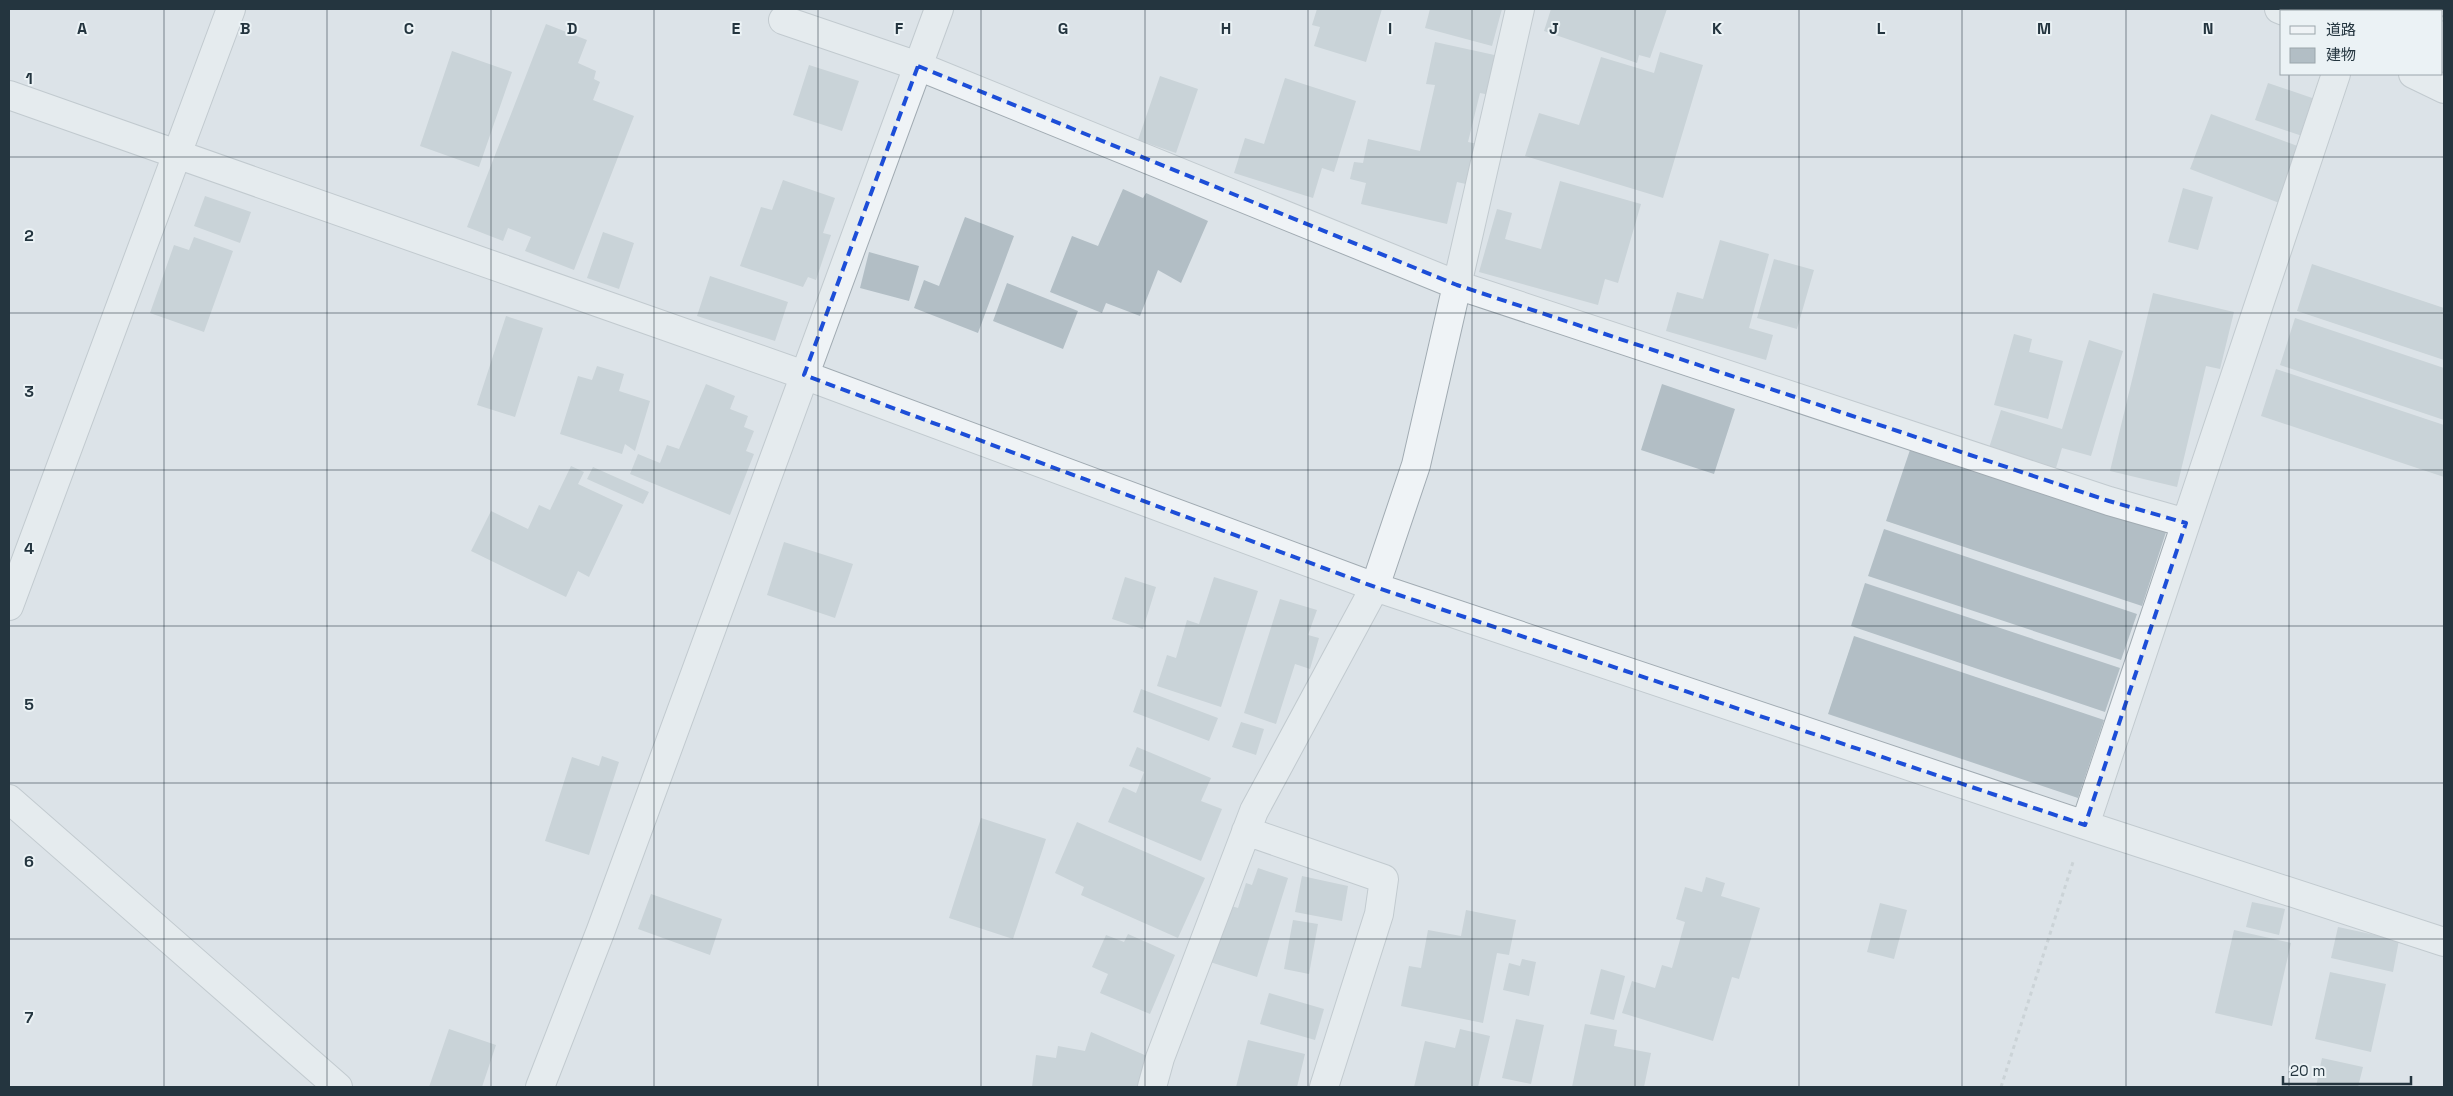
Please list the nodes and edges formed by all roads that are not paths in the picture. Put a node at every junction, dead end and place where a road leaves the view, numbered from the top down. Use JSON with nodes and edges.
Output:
{"nodes":[{"id":1,"x":230,"y":9,"type":"edge"},
{"id":2,"x":939,"y":9,"type":"edge"},
{"id":3,"x":1520,"y":9,"type":"edge"},
{"id":4,"x":783,"y":20,"type":"dead end"},
{"id":5,"x":918,"y":66,"type":"junction"},
{"id":6,"x":2336,"y":75,"type":"edge"},
{"id":7,"x":2415,"y":75,"type":"edge"},
{"id":8,"x":2444,"y":89,"type":"edge"},
{"id":9,"x":9,"y":95,"type":"edge"},
{"id":10,"x":176,"y":154,"type":"junction"},
{"id":11,"x":1457,"y":285,"type":"junction"},
{"id":12,"x":804,"y":375,"type":"junction"},
{"id":13,"x":2186,"y":523,"type":"junction"},
{"id":14,"x":1375,"y":587,"type":"junction"},
{"id":15,"x":9,"y":606,"type":"edge"},
{"id":16,"x":9,"y":799,"type":"edge"},
{"id":17,"x":2085,"y":825,"type":"junction"},
{"id":18,"x":1246,"y":831,"type":"junction"},
{"id":19,"x":2444,"y":942,"type":"edge"},
{"id":20,"x":338,"y":1087,"type":"edge"},
{"id":21,"x":540,"y":1087,"type":"edge"},
{"id":22,"x":1152,"y":1087,"type":"edge"},
{"id":23,"x":1324,"y":1087,"type":"edge"}],
"edges":[{"from":1,"to":10,"type":"street"},
{"from":2,"to":5,"type":"street"},
{"from":3,"to":11,"type":"street"},
{"from":4,"to":5,"type":"street"},
{"from":5,"to":11,"type":"street"},
{"from":5,"to":12,"type":"street"},
{"from":6,"to":13,"type":"street"},
{"from":7,"to":8,"type":"street"},
{"from":9,"to":10,"type":"street"},
{"from":10,"to":12,"type":"street"},
{"from":10,"to":15,"type":"street"},
{"from":11,"to":13,"type":"street"},
{"from":11,"to":14,"type":"street"},
{"from":12,"to":14,"type":"street"},
{"from":12,"to":21,"type":"street"},
{"from":13,"to":17,"type":"street"},
{"from":14,"to":17,"type":"street"},
{"from":14,"to":18,"type":"street"},
{"from":16,"to":20,"type":"street"},
{"from":17,"to":19,"type":"street"},
{"from":18,"to":22,"type":"street"},
{"from":18,"to":23,"type":"street"}]}
